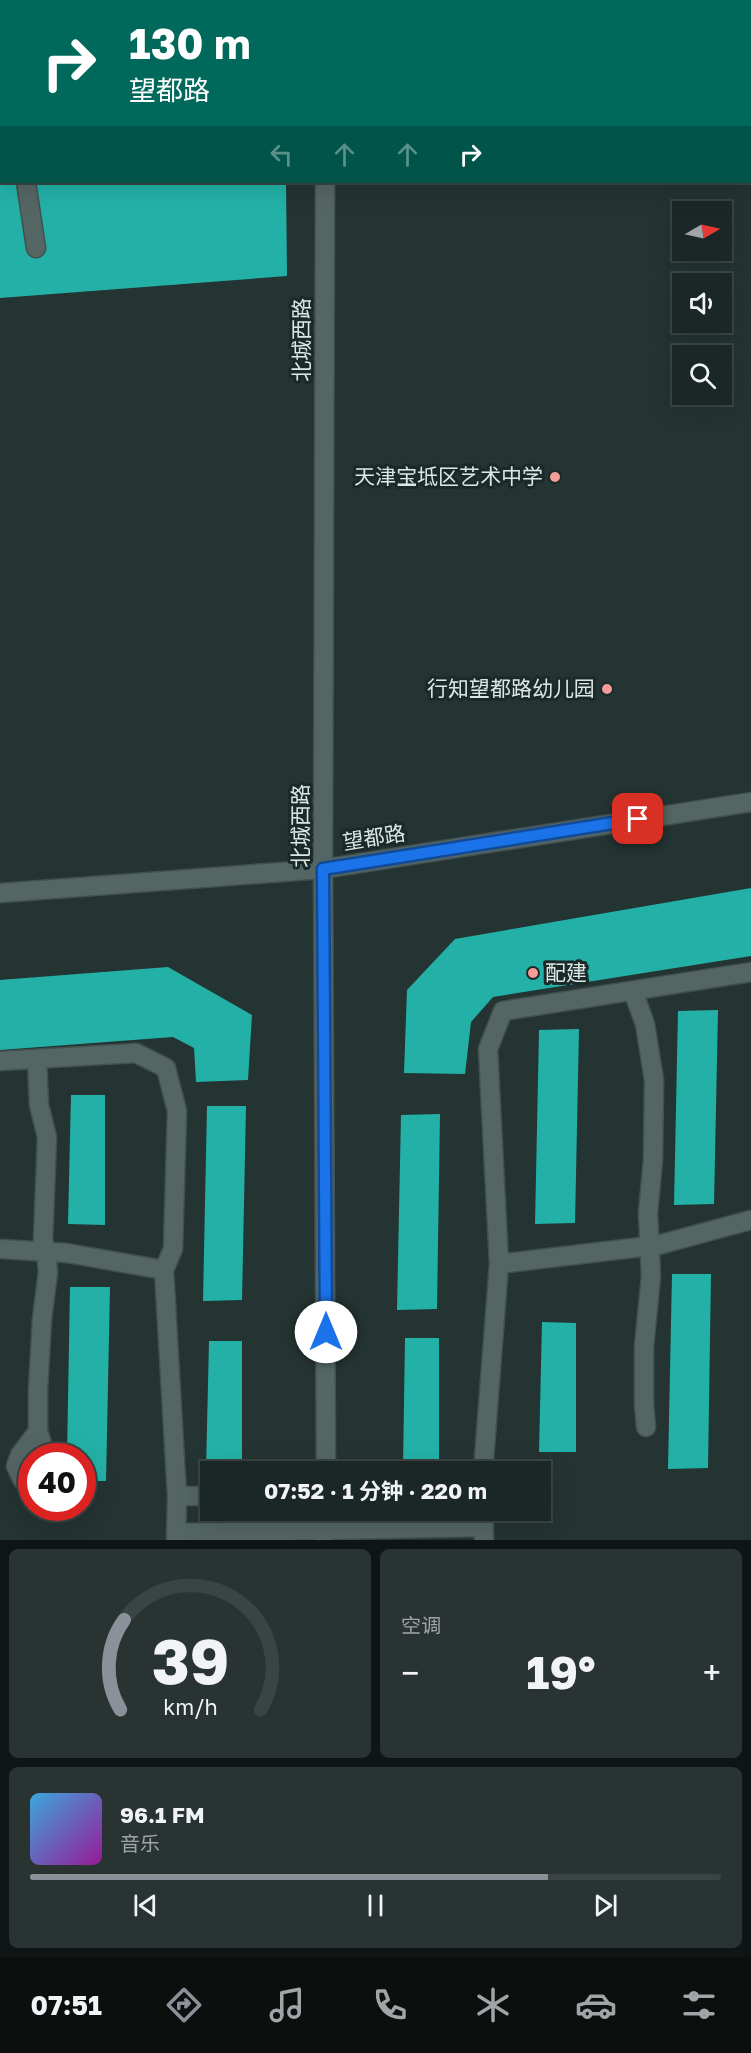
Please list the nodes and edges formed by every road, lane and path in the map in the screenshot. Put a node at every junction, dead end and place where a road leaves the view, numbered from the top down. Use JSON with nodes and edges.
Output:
{"nodes":[{"id":1,"x":26,"y":183,"type":"edge"},
{"id":2,"x":325,"y":183,"type":"edge"},
{"id":3,"x":36,"y":248,"type":"dead end"},
{"id":4,"x":751,"y":802,"type":"edge"},
{"id":5,"x":323,"y":869,"type":"junction"},
{"id":6,"x":0,"y":893,"type":"edge"},
{"id":7,"x":751,"y":972,"type":"edge"},
{"id":8,"x":633,"y":991,"type":"junction"},
{"id":9,"x":37,"y":1059,"type":"junction"},
{"id":10,"x":0,"y":1061,"type":"edge"},
{"id":11,"x":751,"y":1220,"type":"edge"},
{"id":12,"x":648,"y":1246,"type":"junction"},
{"id":13,"x":0,"y":1249,"type":"edge"},
{"id":14,"x":46,"y":1251,"type":"junction"},
{"id":15,"x":499,"y":1264,"type":"junction"},
{"id":16,"x":165,"y":1270,"type":"junction"},
{"id":17,"x":646,"y":1427,"type":"dead end"},
{"id":18,"x":38,"y":1431,"type":"junction"},
{"id":19,"x":29,"y":1443,"type":"edge"},
{"id":20,"x":42,"y":1443,"type":"edge"},
{"id":21,"x":326,"y":1461,"type":"edge"},
{"id":22,"x":484,"y":1461,"type":"edge"},
{"id":23,"x":177,"y":1496,"type":"junction"},
{"id":24,"x":200,"y":1496,"type":"edge"},
{"id":25,"x":484,"y":1526,"type":"edge"},
{"id":26,"x":324,"y":1535,"type":"edge"},
{"id":27,"x":176,"y":1537,"type":"edge"}],
"edges":[{"from":1,"to":3,"type":"street"},
{"from":2,"to":5,"type":"street","name":"北城西路"},
{"from":4,"to":5,"type":"street","name":"望都路"},
{"from":5,"to":6,"type":"street","name":"望都路"},
{"from":5,"to":21,"type":"street","name":"北城西路"},
{"from":7,"to":8,"type":"street"},
{"from":8,"to":12,"type":"street"},
{"from":8,"to":15,"type":"street"},
{"from":9,"to":10,"type":"street"},
{"from":9,"to":14,"type":"street"},
{"from":9,"to":16,"type":"street"},
{"from":11,"to":12,"type":"street"},
{"from":12,"to":15,"type":"street"},
{"from":12,"to":17,"type":"street"},
{"from":13,"to":14,"type":"street"},
{"from":14,"to":16,"type":"street"},
{"from":14,"to":18,"type":"street"},
{"from":15,"to":22,"type":"street"},
{"from":16,"to":23,"type":"street"},
{"from":18,"to":19,"type":"street"},
{"from":18,"to":20,"type":"street"},
{"from":23,"to":24,"type":"street"},
{"from":23,"to":27,"type":"street"},
{"from":25,"to":26,"type":"street"},
{"from":26,"to":27,"type":"street"}]}
